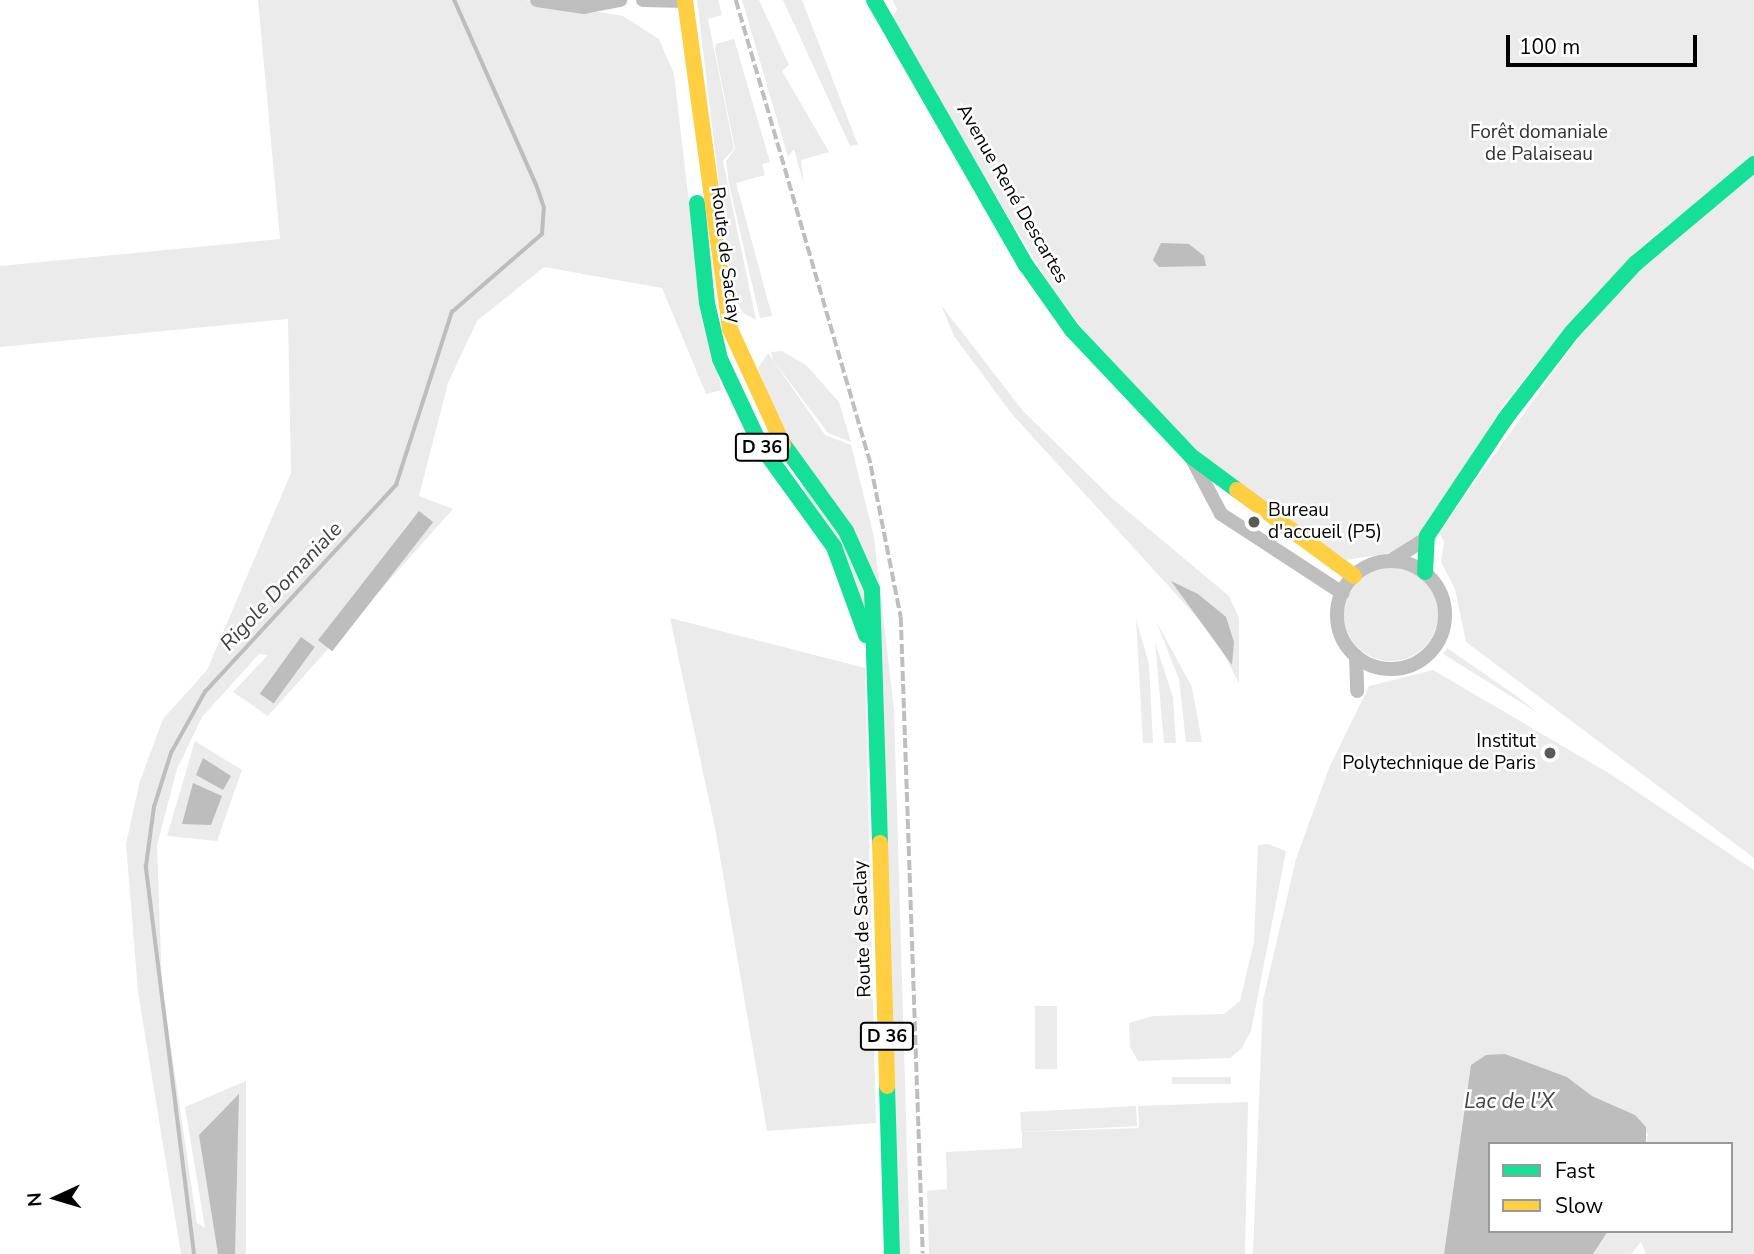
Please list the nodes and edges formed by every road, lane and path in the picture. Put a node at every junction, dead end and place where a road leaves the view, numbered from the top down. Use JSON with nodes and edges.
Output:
{"nodes":[{"id":1,"x":537,"y":0,"type":"edge"},
{"id":2,"x":620,"y":0,"type":"edge"},
{"id":3,"x":643,"y":0,"type":"edge"},
{"id":4,"x":874,"y":0,"type":"edge"},
{"id":5,"x":678,"y":1,"type":"edge"},
{"id":6,"x":1754,"y":164,"type":"edge"},
{"id":7,"x":1191,"y":456,"type":"junction"},
{"id":8,"x":1426,"y":539,"type":"junction"},
{"id":9,"x":1391,"y":561,"type":"junction"},
{"id":10,"x":1425,"y":572,"type":"junction"},
{"id":11,"x":1354,"y":576,"type":"junction"},
{"id":12,"x":1342,"y":593,"type":"junction"},
{"id":13,"x":1356,"y":656,"type":"junction"},
{"id":14,"x":1384,"y":669,"type":"junction"},
{"id":15,"x":892,"y":1254,"type":"edge"}],
"edges":[{"from":1,"to":2,"type":"street"},
{"from":3,"to":5,"type":"street"},
{"from":4,"to":7,"type":"street","name":"Avenue René Descartes"},
{"from":5,"to":15,"type":"street","name":"Route de Saclay","number":"D 36"},
{"from":6,"to":8,"type":"street"},
{"from":7,"to":11,"type":"street","name":"Avenue René Descartes"},
{"from":7,"to":12,"type":"street","name":"Avenue René Descartes"},
{"from":8,"to":9,"type":"street"},
{"from":8,"to":10,"type":"street"},
{"from":9,"to":10,"type":"street"},
{"from":9,"to":11,"type":"street"},
{"from":10,"to":14,"type":"street"},
{"from":11,"to":12,"type":"street"},
{"from":12,"to":13,"type":"street"},
{"from":13,"to":14,"type":"street"},
{"from":13,"to":14,"type":"street"}]}
